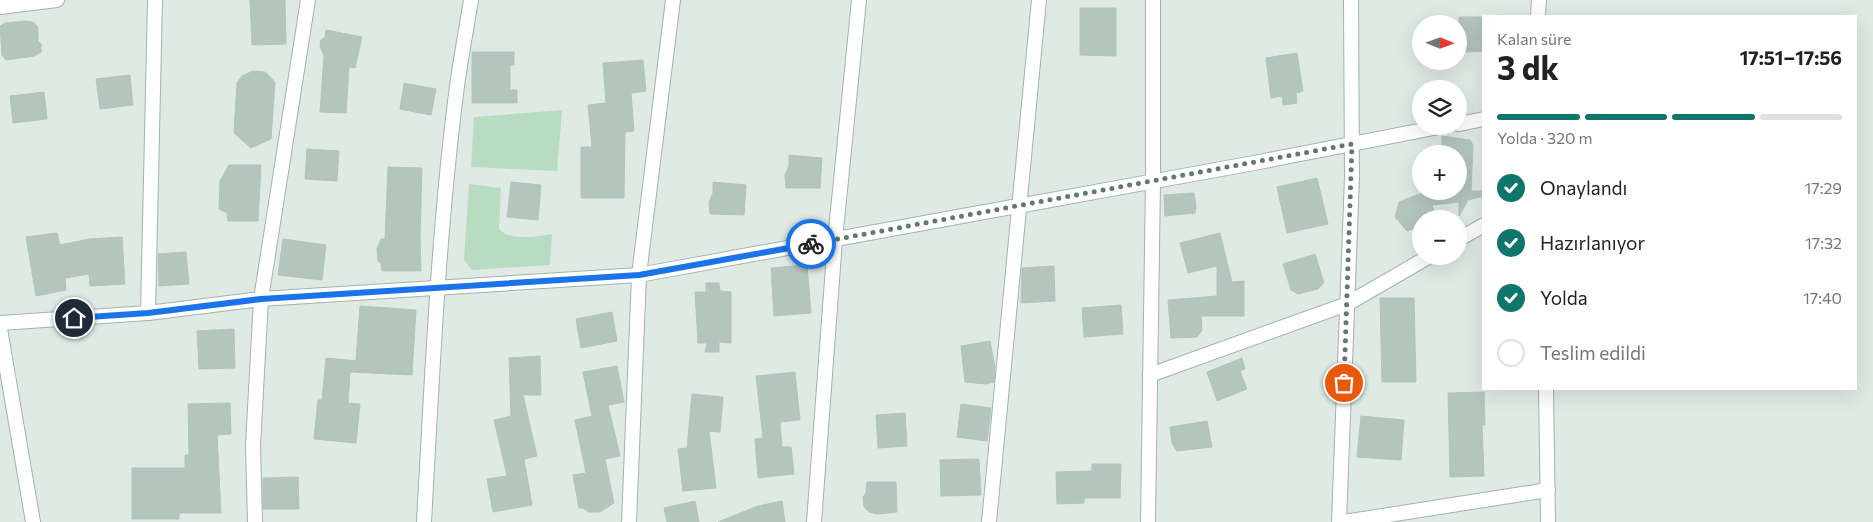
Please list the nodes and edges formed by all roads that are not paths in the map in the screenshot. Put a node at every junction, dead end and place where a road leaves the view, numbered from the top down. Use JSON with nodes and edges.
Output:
{"nodes":[{"id":1,"x":57,"y":0,"type":"edge"},
{"id":2,"x":154,"y":0,"type":"edge"},
{"id":3,"x":308,"y":0,"type":"edge"},
{"id":4,"x":471,"y":0,"type":"edge"},
{"id":5,"x":674,"y":0,"type":"edge"},
{"id":6,"x":859,"y":0,"type":"edge"},
{"id":7,"x":1039,"y":0,"type":"edge"},
{"id":8,"x":1153,"y":0,"type":"edge"},
{"id":9,"x":1351,"y":0,"type":"edge"},
{"id":10,"x":1538,"y":0,"type":"edge"},
{"id":11,"x":0,"y":7,"type":"edge"},
{"id":12,"x":1538,"y":15,"type":"edge"},
{"id":13,"x":1482,"y":119,"type":"edge"},
{"id":14,"x":1467,"y":122,"type":"edge"},
{"id":15,"x":1412,"y":132,"type":"edge"},
{"id":16,"x":1352,"y":144,"type":"junction"},
{"id":17,"x":1153,"y":181,"type":"junction"},
{"id":18,"x":1018,"y":206,"type":"junction"},
{"id":19,"x":1482,"y":226,"type":"edge"},
{"id":20,"x":1467,"y":235,"type":"edge"},
{"id":21,"x":835,"y":240,"type":"junction"},
{"id":22,"x":1414,"y":265,"type":"edge"},
{"id":23,"x":639,"y":275,"type":"junction"},
{"id":24,"x":438,"y":287,"type":"junction"},
{"id":25,"x":261,"y":299,"type":"junction"},
{"id":26,"x":1347,"y":304,"type":"junction"},
{"id":27,"x":148,"y":313,"type":"junction"},
{"id":28,"x":0,"y":323,"type":"edge"},
{"id":29,"x":0,"y":329,"type":"edge"},
{"id":30,"x":1150,"y":374,"type":"junction"},
{"id":31,"x":1546,"y":390,"type":"edge"},
{"id":32,"x":1548,"y":490,"type":"junction"},
{"id":33,"x":1416,"y":516,"type":"edge"},
{"id":34,"x":33,"y":522,"type":"edge"},
{"id":35,"x":254,"y":522,"type":"edge"},
{"id":36,"x":424,"y":522,"type":"edge"},
{"id":37,"x":629,"y":522,"type":"edge"},
{"id":38,"x":814,"y":522,"type":"edge"},
{"id":39,"x":989,"y":522,"type":"edge"},
{"id":40,"x":1148,"y":522,"type":"edge"},
{"id":41,"x":1339,"y":522,"type":"edge"},
{"id":42,"x":1344,"y":522,"type":"edge"},
{"id":43,"x":1548,"y":522,"type":"edge"}],
"edges":[{"from":1,"to":11,"type":"street"},
{"from":2,"to":27,"type":"street"},
{"from":3,"to":25,"type":"street"},
{"from":4,"to":24,"type":"street"},
{"from":5,"to":23,"type":"street"},
{"from":6,"to":21,"type":"street"},
{"from":7,"to":18,"type":"street"},
{"from":8,"to":17,"type":"street"},
{"from":9,"to":16,"type":"street"},
{"from":10,"to":12,"type":"street"},
{"from":13,"to":14,"type":"street"},
{"from":15,"to":16,"type":"street"},
{"from":16,"to":17,"type":"street"},
{"from":16,"to":26,"type":"street"},
{"from":17,"to":18,"type":"street"},
{"from":17,"to":30,"type":"street"},
{"from":18,"to":21,"type":"street"},
{"from":18,"to":39,"type":"street"},
{"from":19,"to":20,"type":"street"},
{"from":21,"to":23,"type":"street"},
{"from":21,"to":38,"type":"street"},
{"from":22,"to":26,"type":"street"},
{"from":23,"to":24,"type":"street"},
{"from":23,"to":37,"type":"street"},
{"from":24,"to":25,"type":"street"},
{"from":24,"to":36,"type":"street"},
{"from":25,"to":27,"type":"street"},
{"from":25,"to":35,"type":"street"},
{"from":26,"to":30,"type":"street"},
{"from":26,"to":41,"type":"street"},
{"from":27,"to":28,"type":"street"},
{"from":29,"to":34,"type":"street"},
{"from":30,"to":40,"type":"street"},
{"from":31,"to":32,"type":"street"},
{"from":32,"to":33,"type":"street"},
{"from":32,"to":43,"type":"street"},
{"from":33,"to":42,"type":"street"}]}
